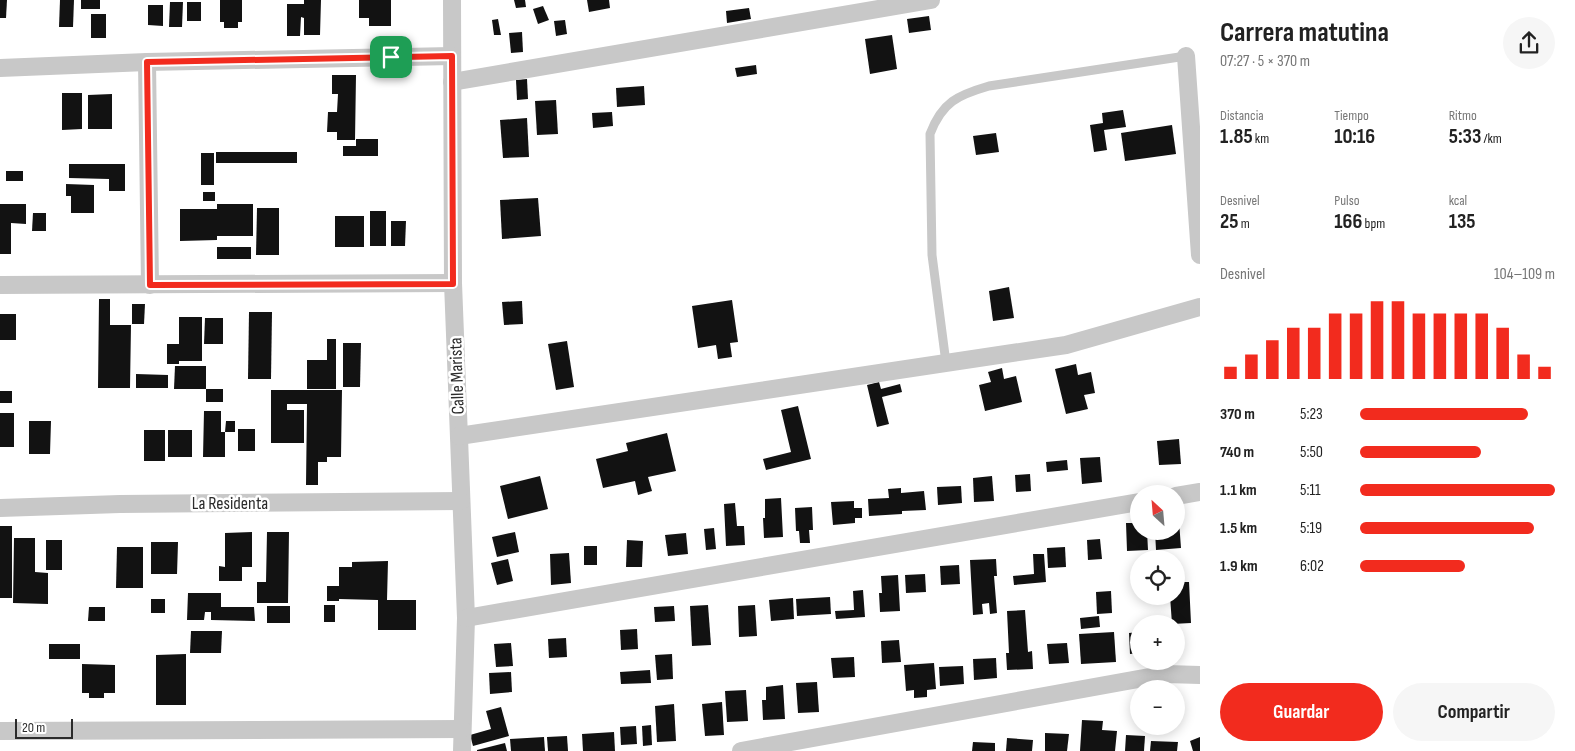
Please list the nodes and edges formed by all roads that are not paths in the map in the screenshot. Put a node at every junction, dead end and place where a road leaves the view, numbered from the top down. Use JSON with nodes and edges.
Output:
{"nodes":[{"id":1,"x":452,"y":0,"type":"edge"},
{"id":2,"x":931,"y":0,"type":"edge"},
{"id":3,"x":452,"y":56,"type":"junction"},
{"id":4,"x":1186,"y":56,"type":"joint"},
{"id":5,"x":147,"y":62,"type":"junction"},
{"id":6,"x":0,"y":68,"type":"edge"},
{"id":7,"x":452,"y":82,"type":"junction"},
{"id":8,"x":1200,"y":255,"type":"edge"},
{"id":9,"x":453,"y":284,"type":"junction"},
{"id":10,"x":0,"y":285,"type":"edge"},
{"id":11,"x":150,"y":285,"type":"junction"},
{"id":12,"x":1200,"y":307,"type":"edge"},
{"id":13,"x":946,"y":363,"type":"junction"},
{"id":14,"x":459,"y":436,"type":"junction"},
{"id":15,"x":1200,"y":492,"type":"edge"},
{"id":16,"x":1185,"y":494,"type":"edge"},
{"id":17,"x":461,"y":502,"type":"junction"},
{"id":18,"x":1130,"y":504,"type":"edge"},
{"id":19,"x":0,"y":508,"type":"edge"},
{"id":20,"x":466,"y":618,"type":"junction"},
{"id":21,"x":1200,"y":675,"type":"edge"},
{"id":22,"x":462,"y":729,"type":"junction"},
{"id":23,"x":0,"y":731,"type":"edge"},
{"id":24,"x":462,"y":751,"type":"edge"},
{"id":25,"x":741,"y":751,"type":"edge"}],
"edges":[{"from":1,"to":3,"type":"street","name":"Calle Marista"},
{"from":2,"to":7,"type":"street"},
{"from":3,"to":5,"type":"street"},
{"from":3,"to":7,"type":"street","name":"Calle Marista"},
{"from":4,"to":8,"type":"street"},
{"from":4,"to":13,"type":"lane"},
{"from":5,"to":6,"type":"street"},
{"from":5,"to":11,"type":"street"},
{"from":7,"to":9,"type":"street","name":"Calle Marista"},
{"from":9,"to":11,"type":"street"},
{"from":9,"to":14,"type":"street","name":"Calle Marista"},
{"from":10,"to":11,"type":"street"},
{"from":12,"to":13,"type":"street"},
{"from":13,"to":14,"type":"street"},
{"from":14,"to":17,"type":"street","name":"Calle Marista"},
{"from":15,"to":16,"type":"street"},
{"from":17,"to":19,"type":"street","name":"La Residenta"},
{"from":17,"to":20,"type":"street","name":"Calle Marista"},
{"from":18,"to":20,"type":"street"},
{"from":20,"to":22,"type":"street","name":"Calle Marista"},
{"from":21,"to":25,"type":"street"},
{"from":22,"to":23,"type":"street"},
{"from":22,"to":24,"type":"street","name":"Calle Marista"}]}
